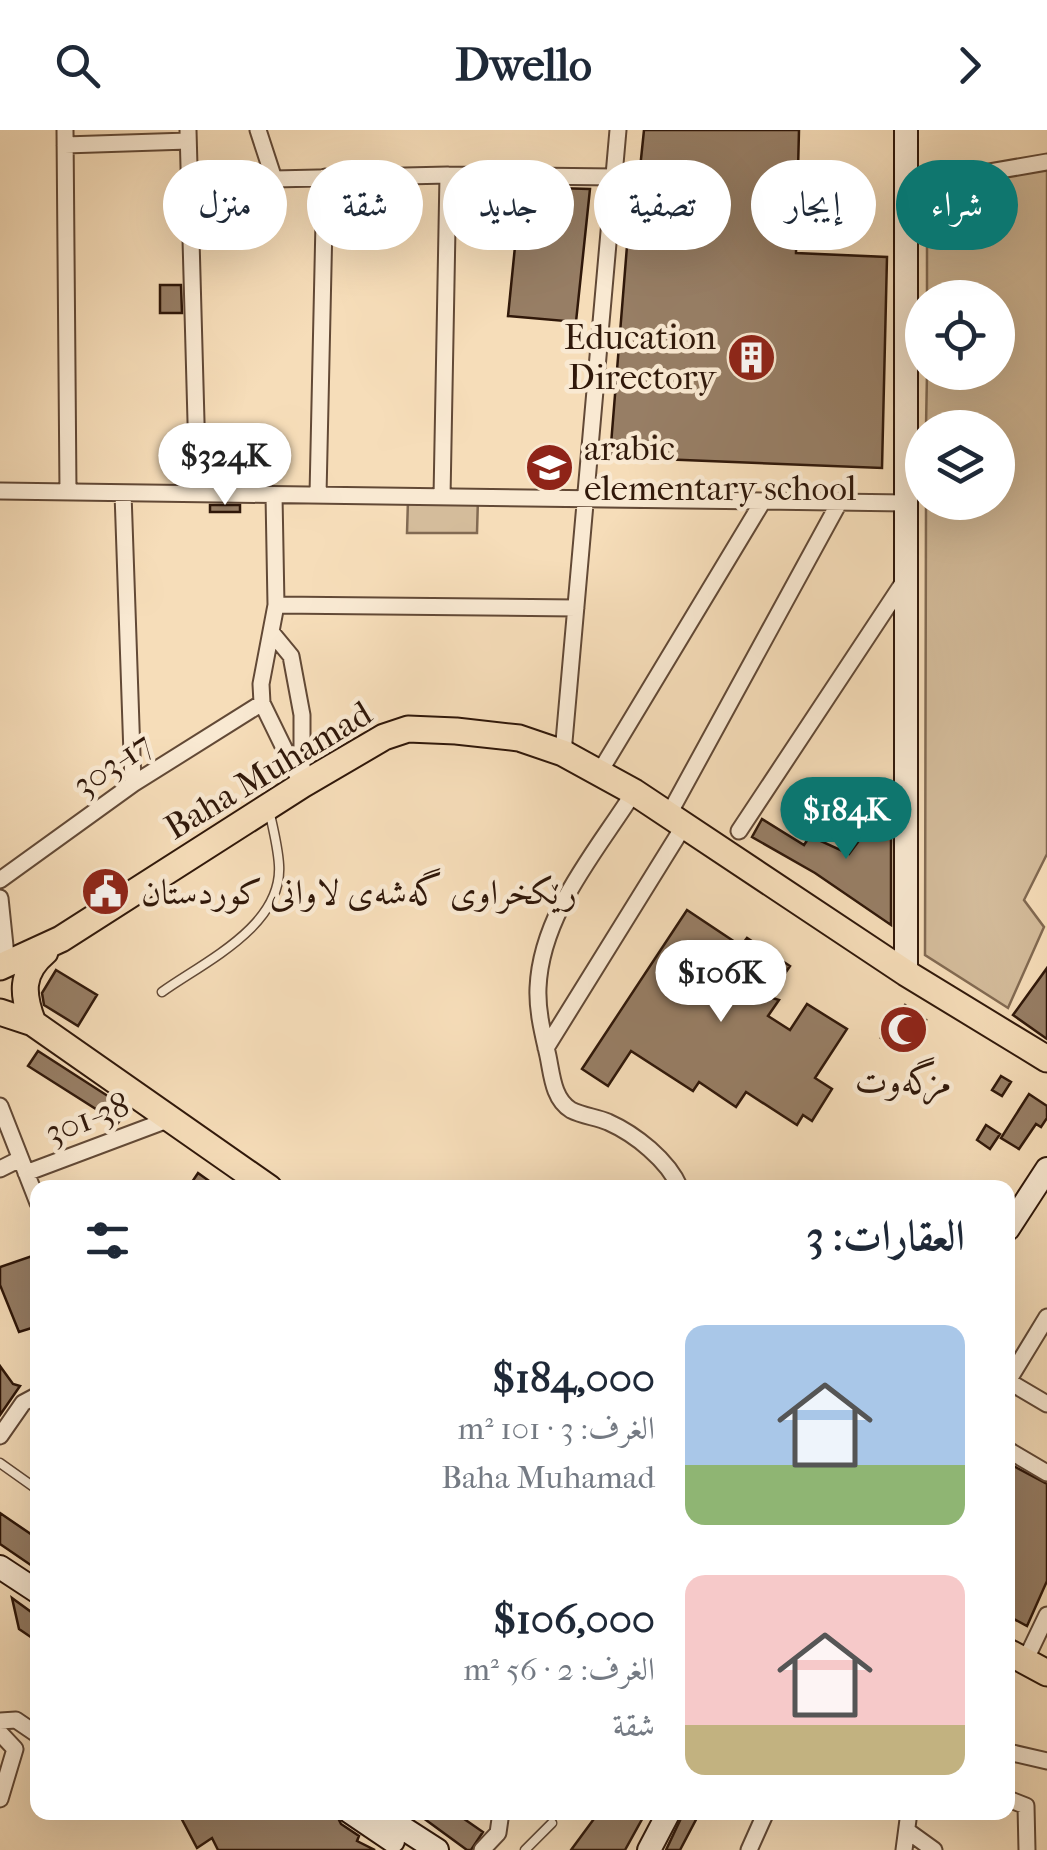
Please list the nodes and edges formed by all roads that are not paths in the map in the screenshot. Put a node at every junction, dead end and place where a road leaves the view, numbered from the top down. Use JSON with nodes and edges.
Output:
{"nodes":[{"id":1,"x":258,"y":130,"type":"edge"},
{"id":2,"x":618,"y":130,"type":"edge"},
{"id":3,"x":906,"y":130,"type":"edge"},
{"id":4,"x":188,"y":136,"type":"edge"},
{"id":5,"x":65,"y":138,"type":"edge"},
{"id":6,"x":616,"y":160,"type":"edge"},
{"id":7,"x":907,"y":160,"type":"edge"},
{"id":8,"x":1047,"y":162,"type":"edge"},
{"id":9,"x":1018,"y":167,"type":"edge"},
{"id":10,"x":307,"y":178,"type":"edge"},
{"id":11,"x":323,"y":250,"type":"edge"},
{"id":12,"x":447,"y":250,"type":"edge"},
{"id":13,"x":608,"y":250,"type":"edge"},
{"id":14,"x":908,"y":250,"type":"edge"},
{"id":15,"x":907,"y":410,"type":"edge"},
{"id":16,"x":0,"y":491,"type":"edge"},
{"id":17,"x":68,"y":492,"type":"junction"},
{"id":18,"x":123,"y":493,"type":"junction"},
{"id":19,"x":198,"y":494,"type":"junction"},
{"id":20,"x":274,"y":495,"type":"junction"},
{"id":21,"x":318,"y":495,"type":"junction"},
{"id":22,"x":442,"y":497,"type":"junction"},
{"id":23,"x":586,"y":499,"type":"junction"},
{"id":24,"x":763,"y":500,"type":"junction"},
{"id":25,"x":840,"y":502,"type":"junction"},
{"id":26,"x":905,"y":503,"type":"edge"},
{"id":27,"x":906,"y":520,"type":"edge"},
{"id":28,"x":906,"y":578,"type":"junction"},
{"id":29,"x":276,"y":605,"type":"junction"},
{"id":30,"x":576,"y":608,"type":"junction"},
{"id":31,"x":272,"y":632,"type":"junction"},
{"id":32,"x":262,"y":703,"type":"junction"},
{"id":33,"x":563,"y":753,"type":"junction"},
{"id":34,"x":599,"y":773,"type":"junction"},
{"id":35,"x":133,"y":784,"type":"junction"},
{"id":36,"x":302,"y":785,"type":"junction"},
{"id":37,"x":634,"y":792,"type":"junction"},
{"id":38,"x":269,"y":806,"type":"junction"},
{"id":39,"x":677,"y":819,"type":"junction"},
{"id":40,"x":738,"y":830,"type":"dead end"},
{"id":41,"x":0,"y":880,"type":"edge"},
{"id":42,"x":0,"y":898,"type":"edge"},
{"id":43,"x":61,"y":940,"type":"junction"},
{"id":44,"x":4,"y":966,"type":"edge"},
{"id":45,"x":906,"y":973,"type":"junction"},
{"id":46,"x":162,"y":992,"type":"dead end"},
{"id":47,"x":0,"y":1012,"type":"edge"},
{"id":48,"x":33,"y":1023,"type":"junction"},
{"id":49,"x":546,"y":1048,"type":"junction"},
{"id":50,"x":1047,"y":1059,"type":"edge"},
{"id":51,"x":0,"y":1106,"type":"edge"},
{"id":52,"x":170,"y":1118,"type":"junction"},
{"id":53,"x":23,"y":1166,"type":"junction"},
{"id":54,"x":0,"y":1169,"type":"edge"},
{"id":55,"x":1047,"y":1169,"type":"edge"},
{"id":56,"x":258,"y":1180,"type":"edge"},
{"id":57,"x":676,"y":1180,"type":"edge"},
{"id":58,"x":30,"y":1183,"type":"edge"},
{"id":59,"x":1015,"y":1219,"type":"edge"},
{"id":60,"x":1047,"y":1318,"type":"edge"},
{"id":61,"x":1015,"y":1370,"type":"edge"},
{"id":62,"x":1015,"y":1385,"type":"edge"},
{"id":63,"x":30,"y":1399,"type":"edge"},
{"id":64,"x":1047,"y":1404,"type":"edge"},
{"id":65,"x":0,"y":1436,"type":"edge"},
{"id":66,"x":1015,"y":1454,"type":"edge"},
{"id":67,"x":0,"y":1463,"type":"edge"},
{"id":68,"x":1047,"y":1472,"type":"edge"},
{"id":69,"x":30,"y":1484,"type":"edge"},
{"id":70,"x":0,"y":1567,"type":"edge"},
{"id":71,"x":0,"y":1586,"type":"edge"},
{"id":72,"x":30,"y":1587,"type":"edge"},
{"id":73,"x":30,"y":1605,"type":"edge"},
{"id":74,"x":1047,"y":1615,"type":"edge"},
{"id":75,"x":1027,"y":1662,"type":"edge"},
{"id":76,"x":0,"y":1721,"type":"edge"},
{"id":77,"x":30,"y":1730,"type":"edge"},
{"id":78,"x":0,"y":1733,"type":"edge"},
{"id":79,"x":1015,"y":1754,"type":"edge"},
{"id":80,"x":1047,"y":1761,"type":"edge"},
{"id":81,"x":0,"y":1800,"type":"edge"},
{"id":82,"x":1015,"y":1802,"type":"edge"},
{"id":83,"x":362,"y":1820,"type":"edge"},
{"id":84,"x":390,"y":1820,"type":"edge"},
{"id":85,"x":500,"y":1820,"type":"edge"},
{"id":86,"x":665,"y":1820,"type":"edge"},
{"id":87,"x":762,"y":1820,"type":"edge"},
{"id":88,"x":909,"y":1820,"type":"edge"},
{"id":89,"x":552,"y":1823,"type":"dead end"},
{"id":90,"x":909,"y":1832,"type":"junction"},
{"id":91,"x":408,"y":1850,"type":"edge"},
{"id":92,"x":436,"y":1850,"type":"edge"},
{"id":93,"x":482,"y":1850,"type":"edge"},
{"id":94,"x":525,"y":1850,"type":"edge"},
{"id":95,"x":649,"y":1850,"type":"edge"},
{"id":96,"x":749,"y":1850,"type":"edge"},
{"id":97,"x":904,"y":1850,"type":"edge"},
{"id":98,"x":934,"y":1850,"type":"edge"},
{"id":99,"x":1027,"y":1850,"type":"edge"}],
"edges":[{"from":1,"to":10,"type":"street"},
{"from":2,"to":6,"type":"street"},
{"from":3,"to":7,"type":"street"},
{"from":4,"to":5,"type":"street"},
{"from":4,"to":19,"type":"street"},
{"from":5,"to":17,"type":"street"},
{"from":8,"to":9,"type":"street"},
{"from":11,"to":21,"type":"street"},
{"from":12,"to":22,"type":"street"},
{"from":13,"to":23,"type":"street"},
{"from":14,"to":15,"type":"street"},
{"from":16,"to":17,"type":"street"},
{"from":17,"to":18,"type":"street"},
{"from":18,"to":19,"type":"street"},
{"from":18,"to":35,"type":"street"},
{"from":19,"to":20,"type":"street"},
{"from":20,"to":21,"type":"street"},
{"from":20,"to":29,"type":"street"},
{"from":21,"to":22,"type":"street"},
{"from":22,"to":23,"type":"street"},
{"from":23,"to":24,"type":"street"},
{"from":23,"to":30,"type":"street"},
{"from":24,"to":25,"type":"street"},
{"from":24,"to":34,"type":"street"},
{"from":25,"to":26,"type":"street"},
{"from":25,"to":39,"type":"street"},
{"from":27,"to":28,"type":"street"},
{"from":28,"to":40,"type":"street"},
{"from":28,"to":45,"type":"street"},
{"from":29,"to":30,"type":"street"},
{"from":29,"to":31,"type":"street"},
{"from":30,"to":33,"type":"street"},
{"from":31,"to":32,"type":"street"},
{"from":31,"to":36,"type":"street"},
{"from":32,"to":35,"type":"street","name":"303-17"},
{"from":32,"to":36,"type":"street"},
{"from":33,"to":34,"type":"main road","name":"Baha Muhamad"},
{"from":33,"to":36,"type":"main road","name":"Baha Muhamad"},
{"from":34,"to":37,"type":"main road","name":"Baha Muhamad"},
{"from":35,"to":41,"type":"street","name":"303-17"},
{"from":36,"to":38,"type":"main road","name":"Baha Muhamad"},
{"from":37,"to":39,"type":"main road","name":"Baha Muhamad"},
{"from":37,"to":49,"type":"street"},
{"from":38,"to":43,"type":"main road","name":"Baha Muhamad"},
{"from":38,"to":46,"type":"lane"},
{"from":39,"to":45,"type":"main road","name":"Baha Muhamad"},
{"from":39,"to":49,"type":"street"},
{"from":42,"to":44,"type":"street"},
{"from":43,"to":44,"type":"main road","name":"Baha Muhamad"},
{"from":43,"to":48,"type":"main road"},
{"from":45,"to":50,"type":"main road","name":"Baha Muhamad"},
{"from":47,"to":48,"type":"main road"},
{"from":48,"to":52,"type":"main road"},
{"from":49,"to":57,"type":"street"},
{"from":51,"to":53,"type":"street"},
{"from":52,"to":53,"type":"street","name":"301-38"},
{"from":52,"to":56,"type":"main road"},
{"from":53,"to":54,"type":"street","name":"301-38"},
{"from":53,"to":58,"type":"street"},
{"from":55,"to":59,"type":"street"},
{"from":60,"to":61,"type":"street"},
{"from":62,"to":64,"type":"street"},
{"from":63,"to":65,"type":"street"},
{"from":66,"to":68,"type":"street"},
{"from":67,"to":69,"type":"lane"},
{"from":70,"to":72,"type":"street"},
{"from":71,"to":73,"type":"street"},
{"from":74,"to":75,"type":"street"},
{"from":76,"to":77,"type":"street"},
{"from":78,"to":81,"type":"street"},
{"from":79,"to":80,"type":"street"},
{"from":82,"to":99,"type":"street"},
{"from":83,"to":91,"type":"street"},
{"from":84,"to":92,"type":"street"},
{"from":85,"to":93,"type":"street"},
{"from":86,"to":95,"type":"street"},
{"from":87,"to":96,"type":"street"},
{"from":88,"to":90,"type":"street"},
{"from":89,"to":94,"type":"lane"},
{"from":90,"to":97,"type":"street"},
{"from":90,"to":98,"type":"street"}]}
